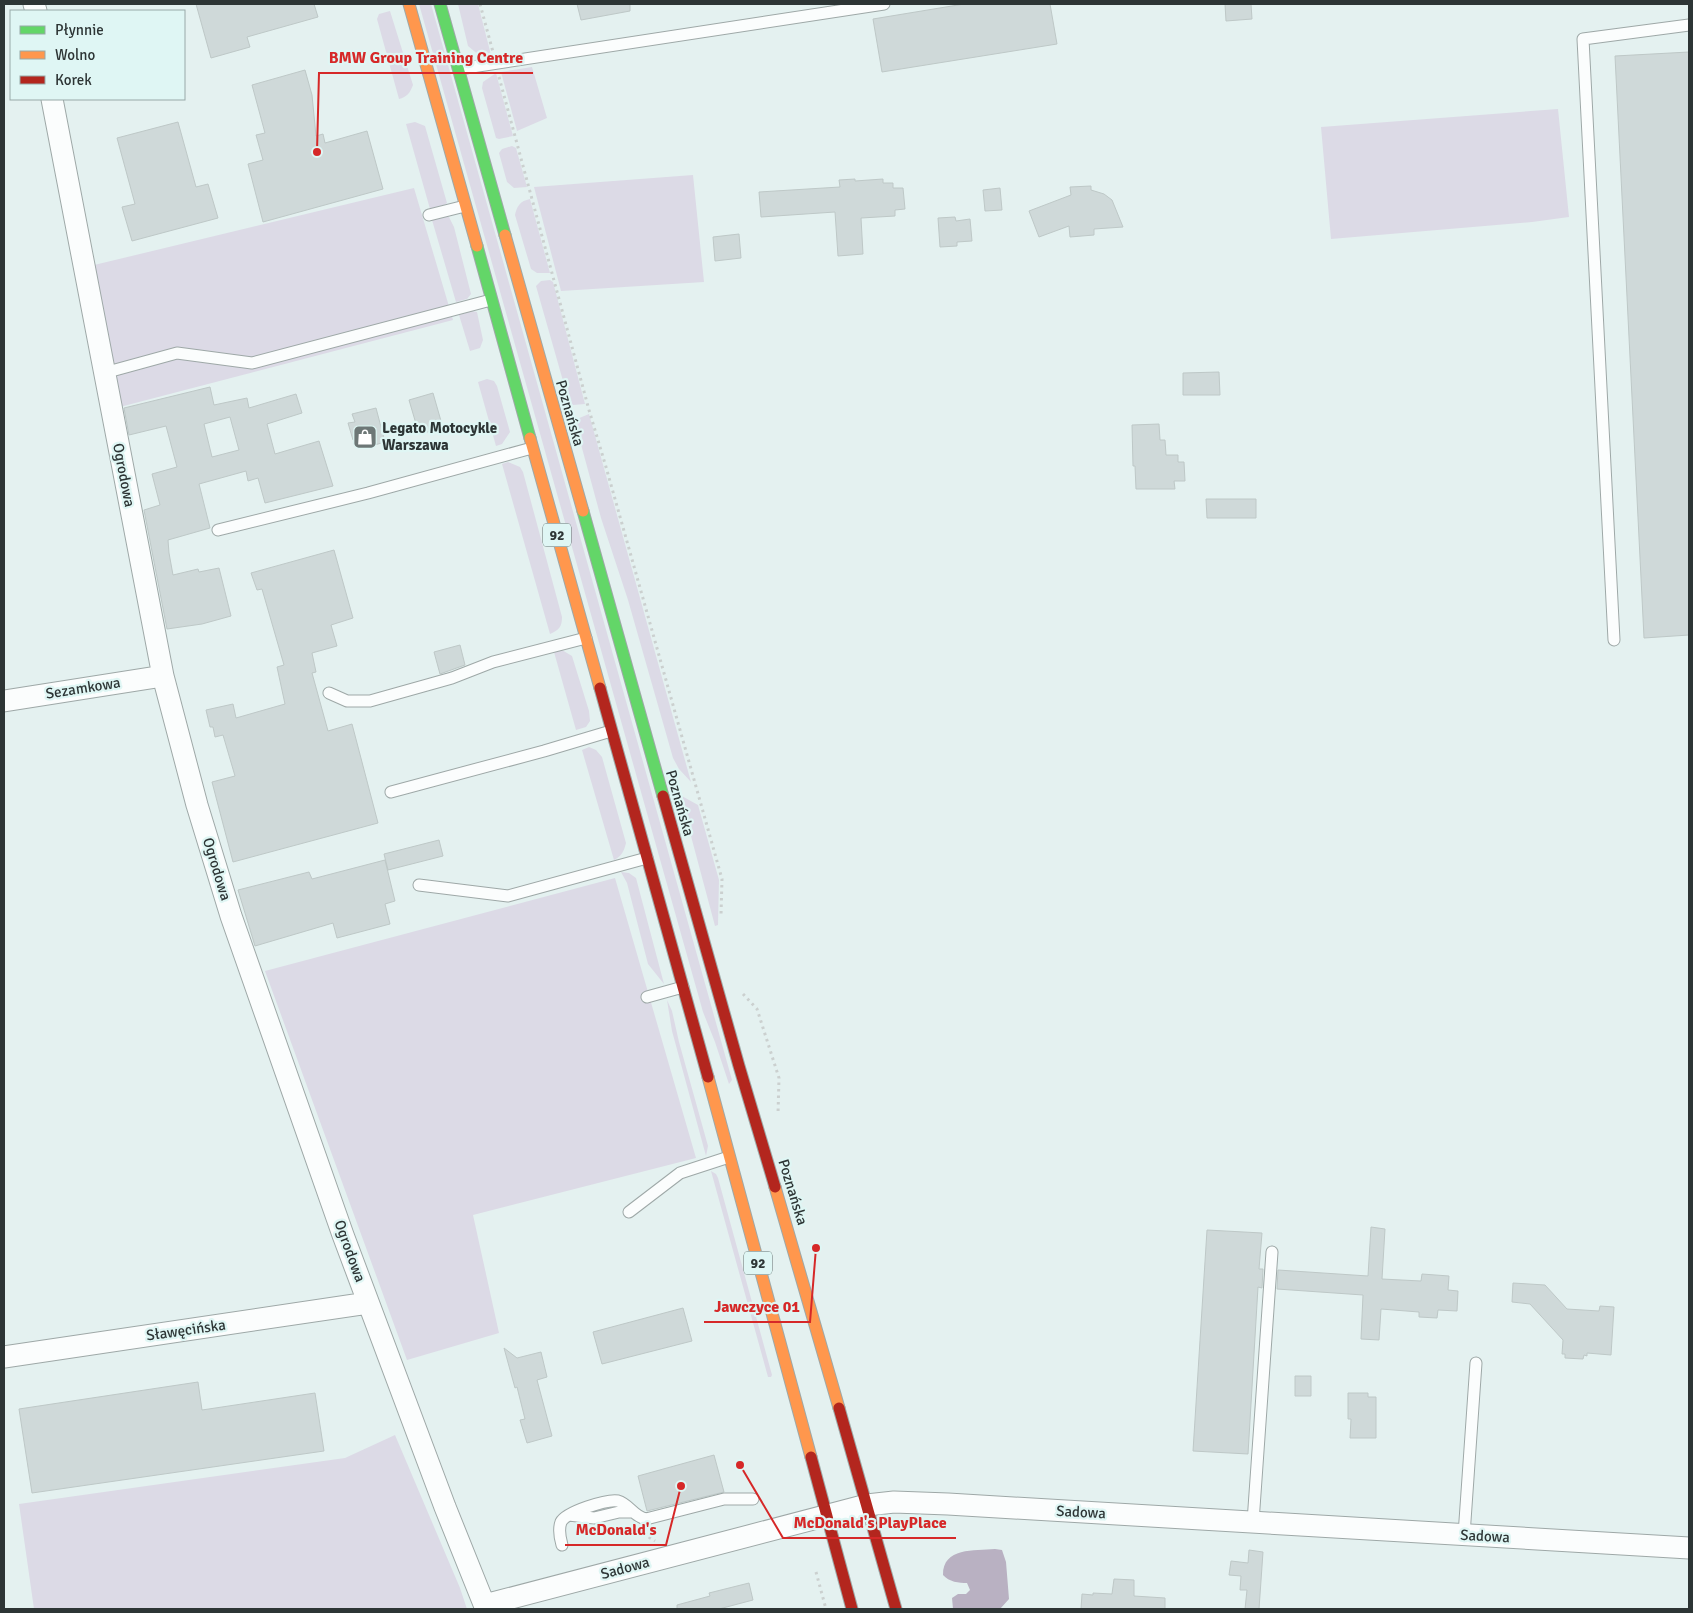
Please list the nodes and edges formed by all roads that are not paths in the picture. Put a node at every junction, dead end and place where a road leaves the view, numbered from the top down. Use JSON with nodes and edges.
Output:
{"nodes":[{"id":1,"x":408,"y":4,"type":"edge"},
{"id":2,"x":440,"y":4,"type":"edge"},
{"id":3,"x":884,"y":4,"type":"edge"},
{"id":4,"x":1689,"y":25,"type":"edge"},
{"id":5,"x":458,"y":69,"type":"junction"},
{"id":6,"x":52,"y":100,"type":"edge"},
{"id":7,"x":465,"y":206,"type":"junction"},
{"id":8,"x":429,"y":215,"type":"dead end"},
{"id":9,"x":491,"y":300,"type":"junction"},
{"id":10,"x":104,"y":373,"type":"junction"},
{"id":11,"x":532,"y":448,"type":"junction"},
{"id":12,"x":218,"y":530,"type":"dead end"},
{"id":13,"x":586,"y":638,"type":"junction"},
{"id":14,"x":1614,"y":640,"type":"dead end"},
{"id":15,"x":163,"y":676,"type":"junction"},
{"id":16,"x":329,"y":694,"type":"dead end"},
{"id":17,"x":4,"y":701,"type":"edge"},
{"id":18,"x":612,"y":731,"type":"junction"},
{"id":19,"x":391,"y":792,"type":"dead end"},
{"id":20,"x":647,"y":858,"type":"junction"},
{"id":21,"x":419,"y":885,"type":"dead end"},
{"id":22,"x":683,"y":987,"type":"junction"},
{"id":23,"x":647,"y":997,"type":"dead end"},
{"id":24,"x":729,"y":1157,"type":"junction"},
{"id":25,"x":629,"y":1212,"type":"dead end"},
{"id":26,"x":1272,"y":1252,"type":"dead end"},
{"id":27,"x":368,"y":1303,"type":"junction"},
{"id":28,"x":4,"y":1357,"type":"edge"},
{"id":29,"x":1476,"y":1364,"type":"dead end"},
{"id":30,"x":752,"y":1499,"type":"dead end"},
{"id":31,"x":867,"y":1505,"type":"junction"},
{"id":32,"x":826,"y":1516,"type":"junction"},
{"id":33,"x":1253,"y":1522,"type":"junction"},
{"id":34,"x":1464,"y":1535,"type":"junction"},
{"id":35,"x":562,"y":1545,"type":"dead end"},
{"id":36,"x":1689,"y":1548,"type":"edge"},
{"id":37,"x":486,"y":1607,"type":"edge"},
{"id":38,"x":852,"y":1609,"type":"edge"},
{"id":39,"x":896,"y":1609,"type":"edge"}],
"edges":[{"from":1,"to":7,"type":"main road","number":"92"},
{"from":2,"to":5,"type":"main road","name":"Poznańska","number":"92"},
{"from":3,"to":5,"type":"lane"},
{"from":4,"to":14,"type":"lane"},
{"from":5,"to":31,"type":"main road","name":"Poznańska","number":"92"},
{"from":6,"to":10,"type":"street","name":"Ogrodowa"},
{"from":7,"to":8,"type":"lane"},
{"from":7,"to":9,"type":"main road","number":"92"},
{"from":9,"to":10,"type":"lane"},
{"from":9,"to":11,"type":"main road","number":"92"},
{"from":10,"to":15,"type":"street","name":"Ogrodowa"},
{"from":11,"to":12,"type":"lane"},
{"from":11,"to":13,"type":"main road","number":"92"},
{"from":13,"to":16,"type":"lane"},
{"from":13,"to":18,"type":"main road","number":"92"},
{"from":15,"to":17,"type":"street","name":"Sezamkowa"},
{"from":15,"to":27,"type":"street","name":"Ogrodowa"},
{"from":18,"to":19,"type":"lane"},
{"from":18,"to":20,"type":"main road","number":"92"},
{"from":20,"to":21,"type":"lane"},
{"from":20,"to":22,"type":"main road","number":"92"},
{"from":22,"to":23,"type":"lane"},
{"from":22,"to":24,"type":"main road","number":"92"},
{"from":24,"to":25,"type":"lane"},
{"from":24,"to":32,"type":"main road","number":"92"},
{"from":26,"to":33,"type":"lane"},
{"from":27,"to":28,"type":"street","name":"Sławęcińska"},
{"from":27,"to":37,"type":"street","name":"Ogrodowa"},
{"from":29,"to":34,"type":"lane"},
{"from":30,"to":35,"type":"lane"},
{"from":31,"to":32,"type":"street","name":"Sadowa"},
{"from":31,"to":33,"type":"street","name":"Sadowa"},
{"from":31,"to":39,"type":"main road","name":"Poznańska","number":"92"},
{"from":32,"to":37,"type":"street","name":"Sadowa"},
{"from":32,"to":38,"type":"main road","number":"92"},
{"from":33,"to":34,"type":"street","name":"Sadowa"},
{"from":34,"to":36,"type":"street","name":"Sadowa"}]}
